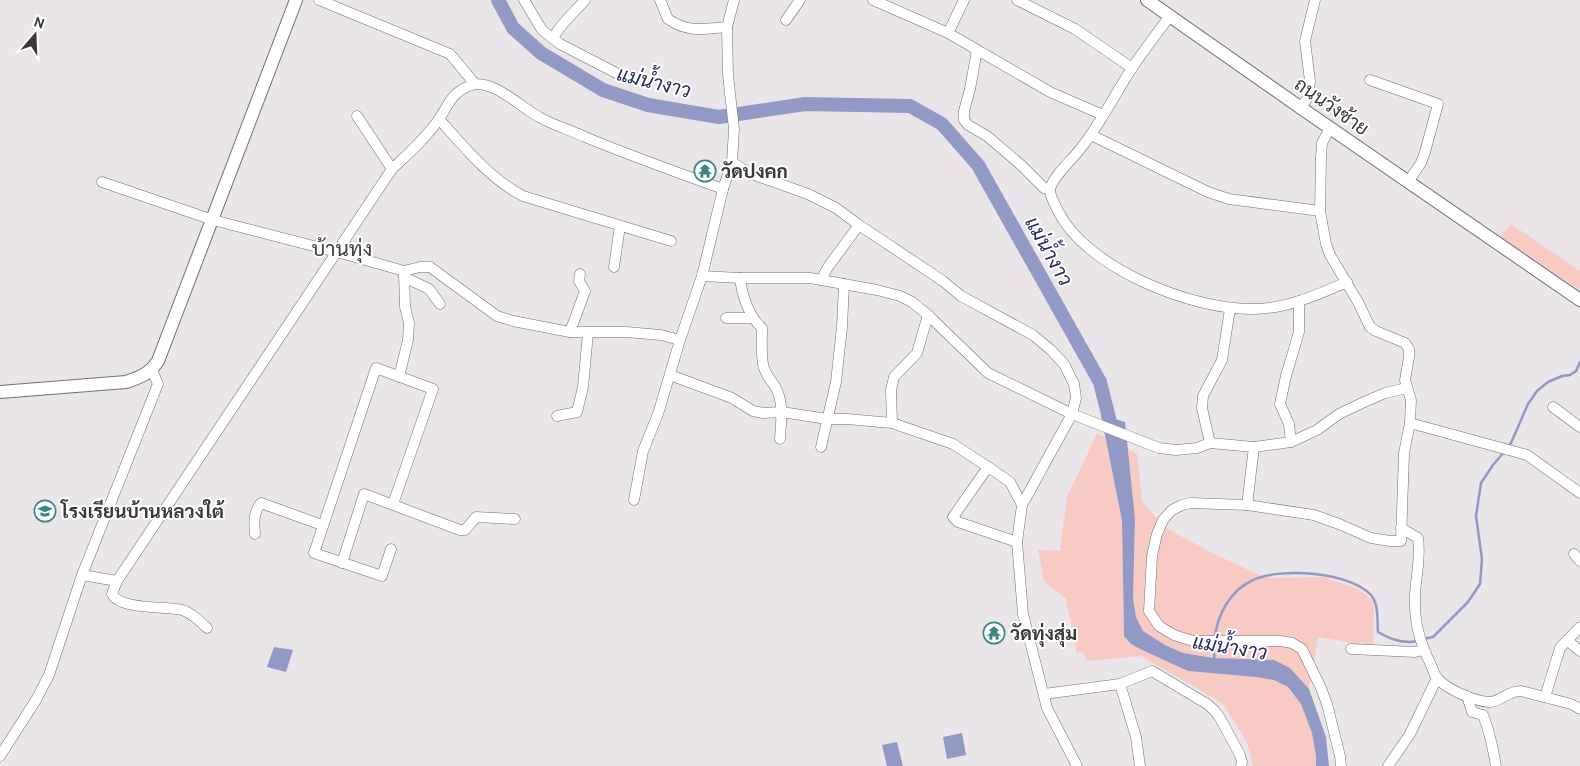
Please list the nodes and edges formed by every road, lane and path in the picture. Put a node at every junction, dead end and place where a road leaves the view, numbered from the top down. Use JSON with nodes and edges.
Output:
{"nodes":[{"id":1,"x":296,"y":0,"type":"edge"},
{"id":2,"x":319,"y":0,"type":"edge"},
{"id":3,"x":524,"y":0,"type":"edge"},
{"id":4,"x":585,"y":0,"type":"edge"},
{"id":5,"x":660,"y":0,"type":"edge"},
{"id":6,"x":734,"y":0,"type":"edge"},
{"id":7,"x":800,"y":0,"type":"edge"},
{"id":8,"x":964,"y":0,"type":"edge"},
{"id":9,"x":1017,"y":0,"type":"edge"},
{"id":10,"x":1147,"y":0,"type":"edge"},
{"id":11,"x":1315,"y":0,"type":"edge"},
{"id":12,"x":880,"y":1,"type":"edge"},
{"id":13,"x":1170,"y":16,"type":"junction"},
{"id":14,"x":786,"y":20,"type":"dead end"},
{"id":15,"x":727,"y":27,"type":"junction"},
{"id":16,"x":948,"y":33,"type":"junction"},
{"id":17,"x":552,"y":38,"type":"junction"},
{"id":18,"x":977,"y":50,"type":"junction"},
{"id":19,"x":1132,"y":68,"type":"junction"},
{"id":20,"x":628,"y":79,"type":"dead end"},
{"id":21,"x":1370,"y":80,"type":"dead end"},
{"id":22,"x":475,"y":84,"type":"junction"},
{"id":23,"x":1302,"y":108,"type":"junction"},
{"id":24,"x":1104,"y":115,"type":"junction"},
{"id":25,"x":357,"y":116,"type":"dead end"},
{"id":26,"x":439,"y":119,"type":"junction"},
{"id":27,"x":1330,"y":128,"type":"junction"},
{"id":28,"x":1091,"y":135,"type":"junction"},
{"id":29,"x":732,"y":162,"type":"junction"},
{"id":30,"x":392,"y":169,"type":"junction"},
{"id":31,"x":102,"y":182,"type":"dead end"},
{"id":32,"x":1408,"y":182,"type":"junction"},
{"id":33,"x":1050,"y":188,"type":"junction"},
{"id":34,"x":723,"y":189,"type":"junction"},
{"id":35,"x":1320,"y":211,"type":"junction"},
{"id":36,"x":212,"y":220,"type":"junction"},
{"id":37,"x":859,"y":225,"type":"junction"},
{"id":38,"x":620,"y":226,"type":"junction"},
{"id":39,"x":671,"y":241,"type":"dead end"},
{"id":40,"x":337,"y":252,"type":"junction"},
{"id":41,"x":614,"y":267,"type":"dead end"},
{"id":42,"x":404,"y":274,"type":"junction"},
{"id":43,"x":580,"y":274,"type":"dead end"},
{"id":44,"x":702,"y":276,"type":"junction"},
{"id":45,"x":740,"y":278,"type":"junction"},
{"id":46,"x":821,"y":280,"type":"junction"},
{"id":47,"x":1347,"y":282,"type":"junction"},
{"id":48,"x":844,"y":284,"type":"junction"},
{"id":49,"x":1580,"y":300,"type":"edge"},
{"id":50,"x":1299,"y":302,"type":"junction"},
{"id":51,"x":440,"y":304,"type":"dead end"},
{"id":52,"x":1230,"y":309,"type":"junction"},
{"id":53,"x":928,"y":315,"type":"junction"},
{"id":54,"x":726,"y":318,"type":"dead end"},
{"id":55,"x":753,"y":318,"type":"junction"},
{"id":56,"x":570,"y":332,"type":"junction"},
{"id":57,"x":588,"y":333,"type":"junction"},
{"id":58,"x":680,"y":340,"type":"junction"},
{"id":59,"x":152,"y":370,"type":"junction"},
{"id":60,"x":670,"y":375,"type":"junction"},
{"id":61,"x":399,"y":377,"type":"junction"},
{"id":62,"x":1408,"y":388,"type":"junction"},
{"id":63,"x":0,"y":392,"type":"edge"},
{"id":64,"x":1552,"y":407,"type":"dead end"},
{"id":65,"x":782,"y":412,"type":"junction"},
{"id":66,"x":1072,"y":414,"type":"junction"},
{"id":67,"x":557,"y":416,"type":"dead end"},
{"id":68,"x":827,"y":419,"type":"junction"},
{"id":69,"x":892,"y":423,"type":"junction"},
{"id":70,"x":1410,"y":423,"type":"junction"},
{"id":71,"x":1580,"y":427,"type":"edge"},
{"id":72,"x":780,"y":439,"type":"dead end"},
{"id":73,"x":1291,"y":442,"type":"junction"},
{"id":74,"x":1210,"y":444,"type":"junction"},
{"id":75,"x":821,"y":447,"type":"dead end"},
{"id":76,"x":1254,"y":447,"type":"junction"},
{"id":77,"x":988,"y":467,"type":"junction"},
{"id":78,"x":1580,"y":493,"type":"edge"},
{"id":79,"x":634,"y":500,"type":"dead end"},
{"id":80,"x":392,"y":504,"type":"junction"},
{"id":81,"x":1022,"y":505,"type":"junction"},
{"id":82,"x":1247,"y":505,"type":"junction"},
{"id":83,"x":515,"y":519,"type":"dead end"},
{"id":84,"x":322,"y":525,"type":"junction"},
{"id":85,"x":1401,"y":528,"type":"junction"},
{"id":86,"x":255,"y":534,"type":"dead end"},
{"id":87,"x":1017,"y":542,"type":"junction"},
{"id":88,"x":391,"y":549,"type":"dead end"},
{"id":89,"x":342,"y":564,"type":"junction"},
{"id":90,"x":82,"y":575,"type":"junction"},
{"id":91,"x":117,"y":581,"type":"junction"},
{"id":92,"x":1580,"y":627,"type":"edge"},
{"id":93,"x":208,"y":628,"type":"dead end"},
{"id":94,"x":1567,"y":640,"type":"junction"},
{"id":95,"x":1421,"y":643,"type":"junction"},
{"id":96,"x":1351,"y":649,"type":"dead end"},
{"id":97,"x":1580,"y":651,"type":"edge"},
{"id":98,"x":1437,"y":678,"type":"junction"},
{"id":99,"x":1120,"y":684,"type":"junction"},
{"id":100,"x":1044,"y":694,"type":"junction"},
{"id":101,"x":1467,"y":696,"type":"junction"},
{"id":102,"x":1545,"y":698,"type":"junction"},
{"id":103,"x":1580,"y":709,"type":"edge"},
{"id":104,"x":0,"y":756,"type":"edge"},
{"id":105,"x":1077,"y":766,"type":"edge"},
{"id":106,"x":1140,"y":766,"type":"edge"},
{"id":107,"x":1241,"y":766,"type":"edge"},
{"id":108,"x":1340,"y":766,"type":"edge"},
{"id":109,"x":1388,"y":766,"type":"edge"},
{"id":110,"x":1496,"y":766,"type":"edge"}],
"edges":[{"from":1,"to":36,"type":"main road"},
{"from":2,"to":22,"type":"street"},
{"from":3,"to":17,"type":"street"},
{"from":4,"to":17,"type":"street"},
{"from":5,"to":15,"type":"street"},
{"from":6,"to":15,"type":"street"},
{"from":7,"to":14,"type":"street"},
{"from":8,"to":16,"type":"street"},
{"from":9,"to":19,"type":"street"},
{"from":10,"to":13,"type":"main road","name":"ถนนวังซ้าย"},
{"from":11,"to":23,"type":"street"},
{"from":12,"to":16,"type":"street"},
{"from":13,"to":19,"type":"street"},
{"from":13,"to":23,"type":"main road","name":"ถนนวังซ้าย"},
{"from":15,"to":29,"type":"street"},
{"from":16,"to":18,"type":"street"},
{"from":17,"to":20,"type":"street"},
{"from":18,"to":24,"type":"street"},
{"from":18,"to":33,"type":"street"},
{"from":19,"to":24,"type":"street"},
{"from":21,"to":32,"type":"street"},
{"from":22,"to":26,"type":"street"},
{"from":22,"to":34,"type":"street"},
{"from":23,"to":27,"type":"main road","name":"ถนนวังซ้าย"},
{"from":24,"to":28,"type":"street"},
{"from":25,"to":30,"type":"street"},
{"from":26,"to":30,"type":"street"},
{"from":26,"to":38,"type":"street"},
{"from":27,"to":32,"type":"main road","name":"ถนนวังซ้าย"},
{"from":27,"to":35,"type":"street"},
{"from":28,"to":33,"type":"street"},
{"from":28,"to":35,"type":"street"},
{"from":29,"to":34,"type":"street"},
{"from":29,"to":37,"type":"street"},
{"from":30,"to":40,"type":"street"},
{"from":31,"to":36,"type":"street"},
{"from":32,"to":49,"type":"main road","name":"ถนนวังซ้าย"},
{"from":33,"to":52,"type":"street"},
{"from":34,"to":44,"type":"street"},
{"from":35,"to":47,"type":"street"},
{"from":36,"to":40,"type":"street"},
{"from":36,"to":59,"type":"main road"},
{"from":37,"to":46,"type":"street"},
{"from":37,"to":66,"type":"street"},
{"from":38,"to":39,"type":"street"},
{"from":38,"to":41,"type":"street"},
{"from":40,"to":42,"type":"street"},
{"from":40,"to":91,"type":"street"},
{"from":42,"to":51,"type":"street"},
{"from":42,"to":56,"type":"street"},
{"from":42,"to":61,"type":"street"},
{"from":43,"to":56,"type":"street"},
{"from":44,"to":45,"type":"street"},
{"from":44,"to":58,"type":"street"},
{"from":45,"to":46,"type":"street"},
{"from":45,"to":55,"type":"street"},
{"from":46,"to":48,"type":"street"},
{"from":47,"to":50,"type":"street"},
{"from":47,"to":62,"type":"street"},
{"from":48,"to":53,"type":"street"},
{"from":48,"to":68,"type":"street"},
{"from":50,"to":52,"type":"street"},
{"from":50,"to":73,"type":"street"},
{"from":52,"to":74,"type":"street"},
{"from":53,"to":66,"type":"street"},
{"from":53,"to":69,"type":"street"},
{"from":54,"to":55,"type":"street"},
{"from":55,"to":65,"type":"street"},
{"from":56,"to":57,"type":"street"},
{"from":57,"to":58,"type":"street"},
{"from":57,"to":67,"type":"street"},
{"from":58,"to":60,"type":"street"},
{"from":59,"to":63,"type":"main road"},
{"from":59,"to":90,"type":"street"},
{"from":60,"to":65,"type":"street"},
{"from":60,"to":79,"type":"street"},
{"from":61,"to":80,"type":"street"},
{"from":61,"to":84,"type":"street"},
{"from":62,"to":70,"type":"street"},
{"from":62,"to":73,"type":"street"},
{"from":64,"to":71,"type":"street"},
{"from":65,"to":68,"type":"street"},
{"from":65,"to":72,"type":"street"},
{"from":66,"to":74,"type":"street"},
{"from":66,"to":81,"type":"street"},
{"from":68,"to":69,"type":"street"},
{"from":68,"to":75,"type":"street"},
{"from":69,"to":77,"type":"street"},
{"from":70,"to":78,"type":"street"},
{"from":70,"to":85,"type":"street"},
{"from":73,"to":76,"type":"street"},
{"from":74,"to":76,"type":"street"},
{"from":76,"to":82,"type":"street"},
{"from":77,"to":81,"type":"street"},
{"from":77,"to":87,"type":"street"},
{"from":80,"to":83,"type":"street"},
{"from":80,"to":89,"type":"street"},
{"from":81,"to":87,"type":"street"},
{"from":82,"to":85,"type":"street"},
{"from":82,"to":108,"type":"street"},
{"from":84,"to":86,"type":"street"},
{"from":84,"to":89,"type":"street"},
{"from":85,"to":95,"type":"street"},
{"from":87,"to":100,"type":"street"},
{"from":88,"to":89,"type":"street"},
{"from":90,"to":91,"type":"street"},
{"from":90,"to":104,"type":"street"},
{"from":91,"to":93,"type":"street"},
{"from":92,"to":94,"type":"street"},
{"from":94,"to":97,"type":"street"},
{"from":94,"to":102,"type":"street"},
{"from":95,"to":96,"type":"street"},
{"from":95,"to":98,"type":"street"},
{"from":98,"to":101,"type":"street"},
{"from":98,"to":109,"type":"street"},
{"from":99,"to":100,"type":"street"},
{"from":99,"to":106,"type":"street"},
{"from":99,"to":107,"type":"street"},
{"from":100,"to":105,"type":"street"},
{"from":101,"to":102,"type":"street"},
{"from":101,"to":110,"type":"street"},
{"from":102,"to":103,"type":"street"}]}
